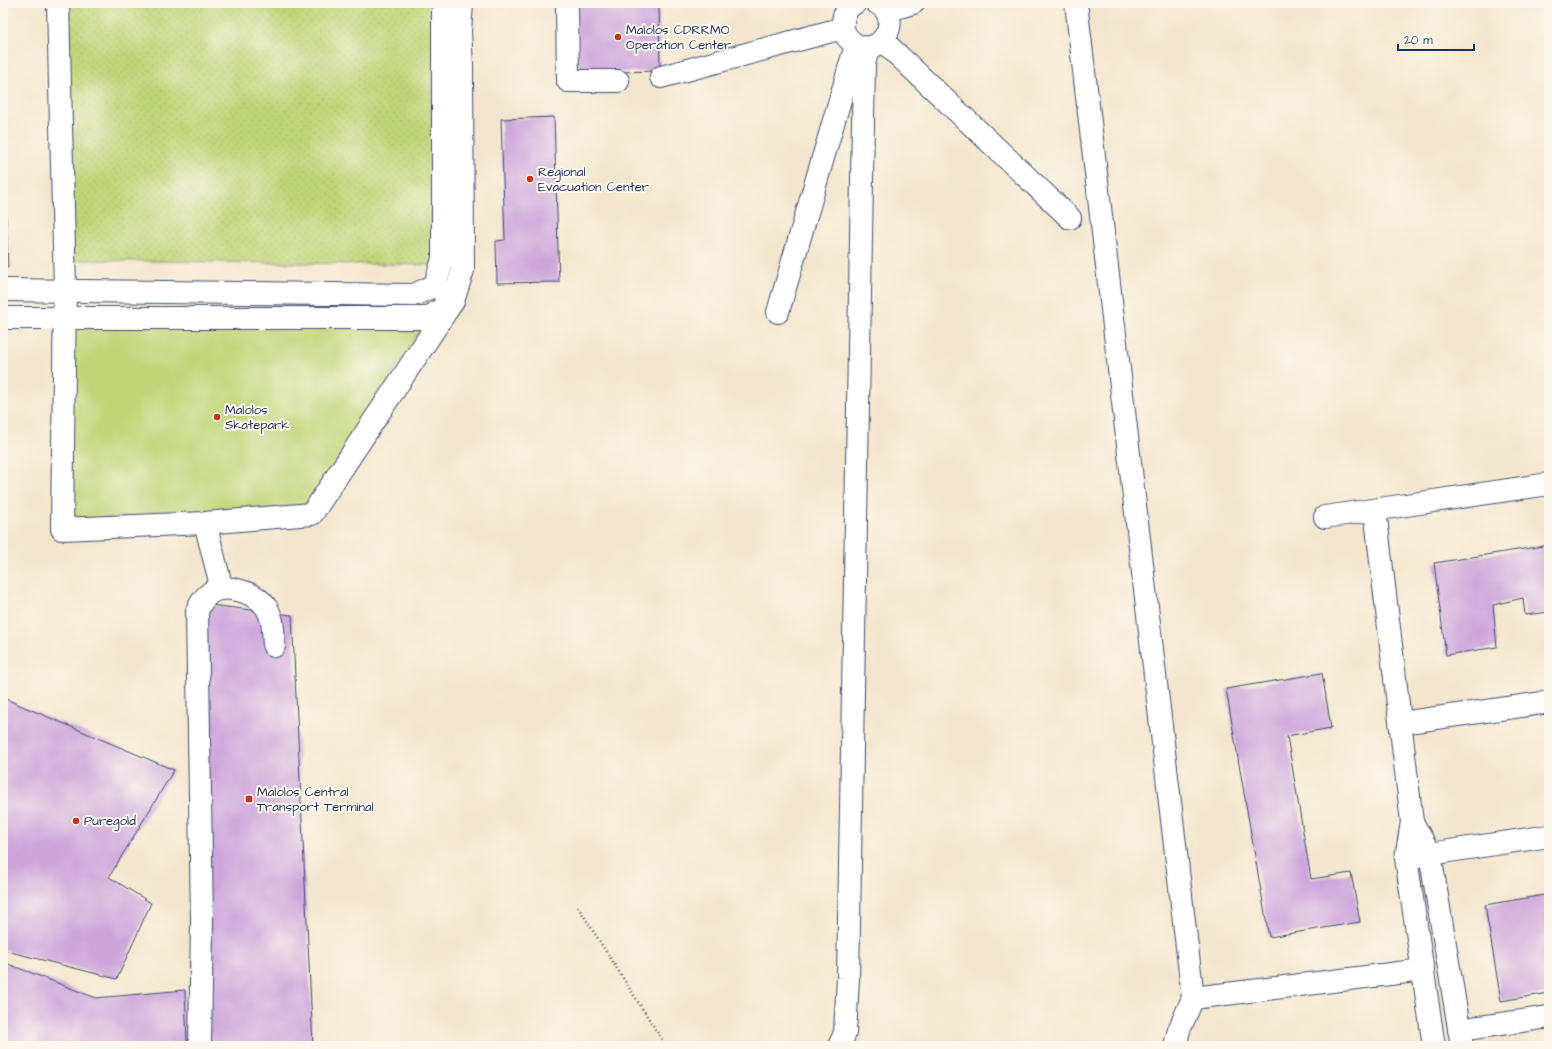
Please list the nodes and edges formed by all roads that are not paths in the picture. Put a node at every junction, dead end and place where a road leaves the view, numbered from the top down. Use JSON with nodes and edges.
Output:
{"nodes":[{"id":1,"x":58,"y":3,"type":"edge"},
{"id":2,"x":443,"y":3,"type":"edge"},
{"id":3,"x":462,"y":3,"type":"edge"},
{"id":4,"x":567,"y":3,"type":"edge"},
{"id":5,"x":913,"y":3,"type":"edge"},
{"id":6,"x":1076,"y":3,"type":"edge"},
{"id":7,"x":851,"y":4,"type":"edge"},
{"id":8,"x":882,"y":7,"type":"edge"},
{"id":9,"x":452,"y":32,"type":"junction"},
{"id":10,"x":863,"y":40,"type":"junction"},
{"id":11,"x":661,"y":77,"type":"dead end"},
{"id":12,"x":618,"y":81,"type":"dead end"},
{"id":13,"x":1070,"y":218,"type":"dead end"},
{"id":14,"x":435,"y":285,"type":"junction"},
{"id":15,"x":3,"y":290,"type":"edge"},
{"id":16,"x":65,"y":290,"type":"junction"},
{"id":17,"x":453,"y":301,"type":"junction"},
{"id":18,"x":778,"y":312,"type":"dead end"},
{"id":19,"x":3,"y":318,"type":"edge"},
{"id":20,"x":63,"y":318,"type":"junction"},
{"id":21,"x":1549,"y":484,"type":"edge"},
{"id":22,"x":1375,"y":510,"type":"junction"},
{"id":23,"x":1325,"y":517,"type":"dead end"},
{"id":24,"x":205,"y":523,"type":"junction"},
{"id":25,"x":222,"y":589,"type":"junction"},
{"id":26,"x":274,"y":646,"type":"dead end"},
{"id":27,"x":1549,"y":702,"type":"edge"},
{"id":28,"x":1401,"y":723,"type":"junction"},
{"id":29,"x":1412,"y":822,"type":"junction"},
{"id":30,"x":1549,"y":836,"type":"edge"},
{"id":31,"x":1430,"y":854,"type":"junction"},
{"id":32,"x":1406,"y":858,"type":"junction"},
{"id":33,"x":1423,"y":970,"type":"junction"},
{"id":34,"x":1193,"y":998,"type":"junction"},
{"id":35,"x":1549,"y":1017,"type":"edge"},
{"id":36,"x":1460,"y":1038,"type":"edge"},
{"id":37,"x":200,"y":1046,"type":"edge"},
{"id":38,"x":839,"y":1046,"type":"edge"},
{"id":39,"x":1176,"y":1046,"type":"edge"},
{"id":40,"x":1434,"y":1046,"type":"edge"}],
"edges":[{"from":1,"to":16,"type":"street"},
{"from":2,"to":9,"type":"street"},
{"from":3,"to":9,"type":"street"},
{"from":4,"to":12,"type":"street"},
{"from":5,"to":8,"type":"street"},
{"from":6,"to":34,"type":"street"},
{"from":7,"to":10,"type":"street"},
{"from":8,"to":10,"type":"street"},
{"from":9,"to":14,"type":"street"},
{"from":9,"to":17,"type":"street"},
{"from":10,"to":11,"type":"street"},
{"from":10,"to":13,"type":"street"},
{"from":10,"to":18,"type":"street"},
{"from":10,"to":38,"type":"street"},
{"from":14,"to":16,"type":"street"},
{"from":14,"to":17,"type":"street"},
{"from":15,"to":16,"type":"street"},
{"from":16,"to":20,"type":"street"},
{"from":17,"to":20,"type":"street"},
{"from":17,"to":24,"type":"street"},
{"from":19,"to":20,"type":"street"},
{"from":20,"to":24,"type":"street"},
{"from":21,"to":22,"type":"street"},
{"from":22,"to":23,"type":"street"},
{"from":22,"to":28,"type":"street"},
{"from":24,"to":25,"type":"street"},
{"from":25,"to":26,"type":"street"},
{"from":25,"to":37,"type":"street"},
{"from":27,"to":28,"type":"street"},
{"from":28,"to":29,"type":"street"},
{"from":29,"to":31,"type":"street"},
{"from":29,"to":32,"type":"street"},
{"from":30,"to":31,"type":"street"},
{"from":31,"to":32,"type":"street"},
{"from":31,"to":36,"type":"street"},
{"from":32,"to":33,"type":"street"},
{"from":33,"to":34,"type":"street"},
{"from":33,"to":40,"type":"street"},
{"from":34,"to":39,"type":"street"},
{"from":35,"to":36,"type":"street"}]}
